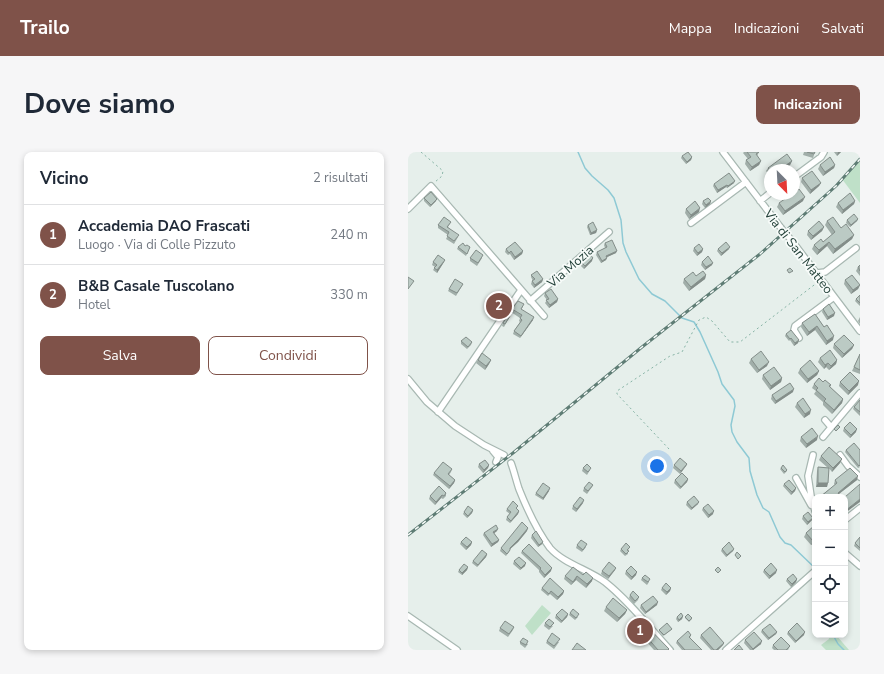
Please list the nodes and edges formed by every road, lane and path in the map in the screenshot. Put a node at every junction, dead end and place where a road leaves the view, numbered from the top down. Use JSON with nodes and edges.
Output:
{"nodes":[{"id":1,"x":421,"y":152,"type":"edge"},
{"id":2,"x":723,"y":152,"type":"edge"},
{"id":3,"x":824,"y":152,"type":"edge"},
{"id":4,"x":800,"y":172,"type":"edge"},
{"id":5,"x":746,"y":182,"type":"junction"},
{"id":6,"x":431,"y":186,"type":"junction"},
{"id":7,"x":764,"y":198,"type":"edge"},
{"id":8,"x":760,"y":201,"type":"junction"},
{"id":9,"x":408,"y":209,"type":"edge"},
{"id":10,"x":691,"y":223,"type":"dead end"},
{"id":11,"x":609,"y":232,"type":"dead end"},
{"id":12,"x":856,"y":248,"type":"dead end"},
{"id":13,"x":816,"y":274,"type":"junction"},
{"id":14,"x":821,"y":280,"type":"junction"},
{"id":15,"x":521,"y":290,"type":"junction"},
{"id":16,"x":834,"y":297,"type":"junction"},
{"id":17,"x":530,"y":301,"type":"junction"},
{"id":18,"x":544,"y":316,"type":"dead end"},
{"id":19,"x":860,"y":331,"type":"edge"},
{"id":20,"x":799,"y":338,"type":"edge"},
{"id":21,"x":408,"y":379,"type":"edge"},
{"id":22,"x":860,"y":393,"type":"edge"},
{"id":23,"x":438,"y":412,"type":"junction"},
{"id":24,"x":825,"y":420,"type":"dead end"},
{"id":25,"x":831,"y":427,"type":"junction"},
{"id":26,"x":823,"y":437,"type":"dead end"},
{"id":27,"x":669,"y":449,"type":"dead end"},
{"id":28,"x":492,"y":450,"type":"junction"},
{"id":29,"x":504,"y":455,"type":"dead end"},
{"id":30,"x":813,"y":455,"type":"dead end"},
{"id":31,"x":840,"y":455,"type":"edge"},
{"id":32,"x":496,"y":462,"type":"dead end"},
{"id":33,"x":511,"y":463,"type":"dead end"},
{"id":34,"x":859,"y":473,"type":"edge"},
{"id":35,"x":796,"y":478,"type":"dead end"},
{"id":36,"x":812,"y":500,"type":"edge"},
{"id":37,"x":812,"y":507,"type":"edge"},
{"id":38,"x":860,"y":508,"type":"edge"},
{"id":39,"x":848,"y":518,"type":"edge"},
{"id":40,"x":848,"y":557,"type":"edge"},
{"id":41,"x":858,"y":560,"type":"edge"},
{"id":42,"x":860,"y":566,"type":"edge"},
{"id":43,"x":812,"y":573,"type":"edge"},
{"id":44,"x":408,"y":616,"type":"edge"},
{"id":45,"x":457,"y":650,"type":"edge"},
{"id":46,"x":670,"y":650,"type":"edge"},
{"id":47,"x":726,"y":650,"type":"edge"}],
"edges":[{"from":1,"to":6,"type":"path"},
{"from":2,"to":5,"type":"street","name":"Via di San Matteo"},
{"from":3,"to":4,"type":"street"},
{"from":5,"to":8,"type":"street","name":"Via di San Matteo"},
{"from":5,"to":10,"type":"street"},
{"from":6,"to":9,"type":"street"},
{"from":6,"to":15,"type":"street"},
{"from":7,"to":8,"type":"street"},
{"from":8,"to":13,"type":"street","name":"Via di San Matteo","bridge":true},
{"from":11,"to":17,"type":"street","name":"Via Mozia"},
{"from":12,"to":13,"type":"street"},
{"from":13,"to":14,"type":"street","name":"Via di San Matteo"},
{"from":14,"to":16,"type":"street","name":"Via di San Matteo"},
{"from":14,"to":27,"type":"path"},
{"from":15,"to":17,"type":"street"},
{"from":15,"to":23,"type":"street"},
{"from":16,"to":19,"type":"street","name":"Via di San Matteo"},
{"from":16,"to":20,"type":"street"},
{"from":17,"to":18,"type":"street"},
{"from":21,"to":23,"type":"street"},
{"from":22,"to":25,"type":"street"},
{"from":23,"to":28,"type":"street"},
{"from":24,"to":25,"type":"street"},
{"from":25,"to":26,"type":"street"},
{"from":28,"to":29,"type":"street"},
{"from":28,"to":32,"type":"street"},
{"from":30,"to":36,"type":"street"},
{"from":31,"to":34,"type":"street"},
{"from":33,"to":46,"type":"street"},
{"from":35,"to":37,"type":"street"},
{"from":38,"to":39,"type":"street"},
{"from":40,"to":41,"type":"street"},
{"from":41,"to":42,"type":"street"},
{"from":43,"to":47,"type":"street"},
{"from":44,"to":45,"type":"street"}]}
